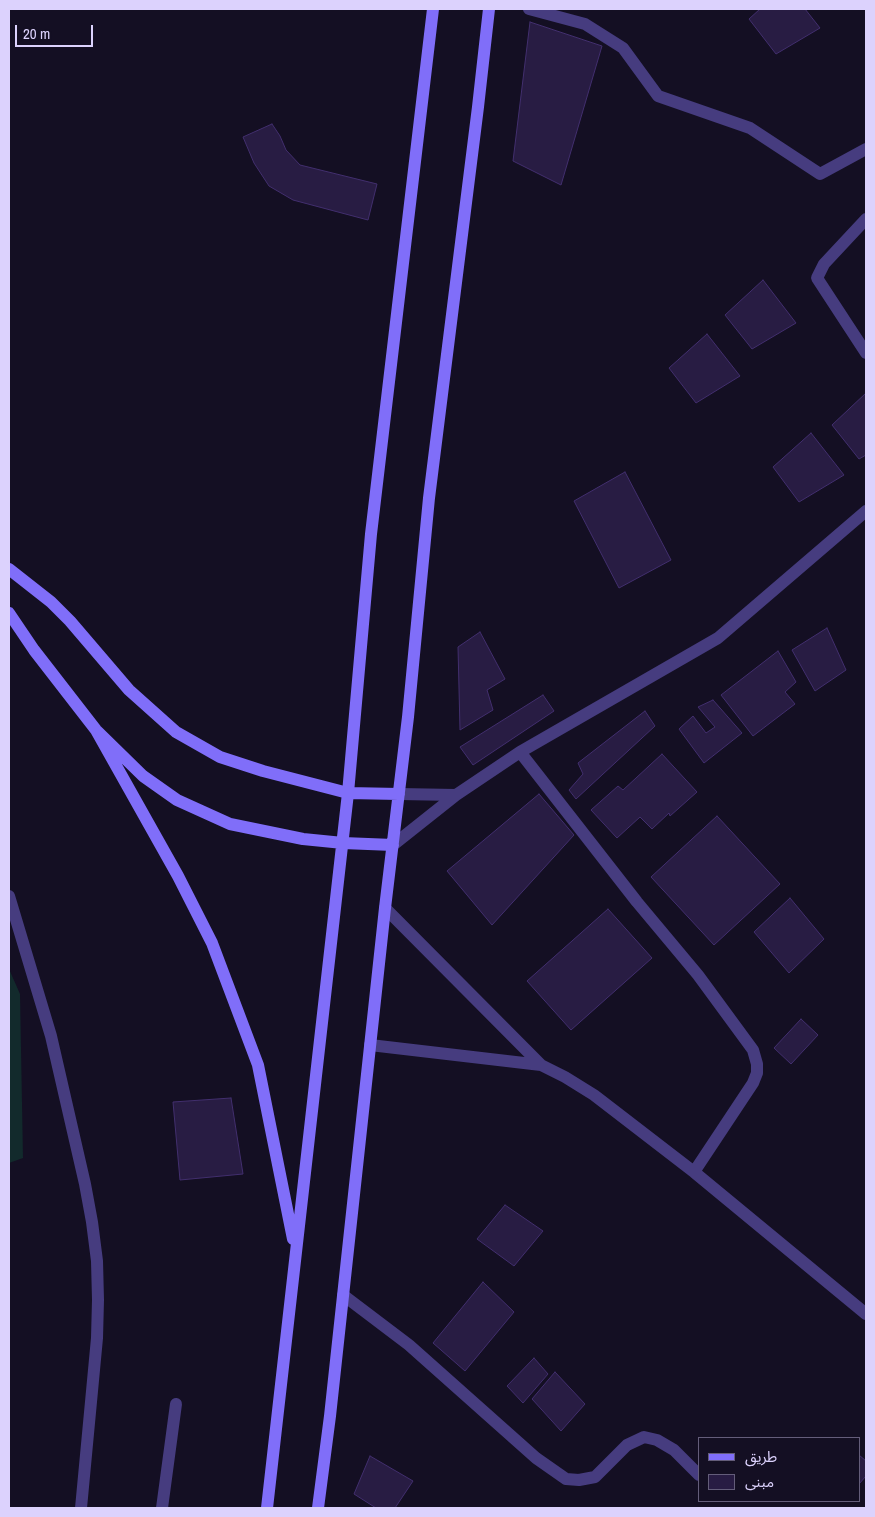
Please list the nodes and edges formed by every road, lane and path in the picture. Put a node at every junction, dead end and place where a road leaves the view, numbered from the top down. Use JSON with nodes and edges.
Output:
{"nodes":[{"id":1,"x":433,"y":9,"type":"edge"},
{"id":2,"x":489,"y":9,"type":"edge"},
{"id":3,"x":529,"y":9,"type":"edge"},
{"id":4,"x":866,"y":149,"type":"edge"},
{"id":5,"x":866,"y":219,"type":"edge"},
{"id":6,"x":866,"y":353,"type":"edge"},
{"id":7,"x":866,"y":510,"type":"edge"},
{"id":8,"x":9,"y":569,"type":"edge"},
{"id":9,"x":9,"y":613,"type":"edge"},
{"id":10,"x":96,"y":730,"type":"junction"},
{"id":11,"x":520,"y":752,"type":"junction"},
{"id":12,"x":348,"y":793,"type":"junction"},
{"id":13,"x":399,"y":794,"type":"junction"},
{"id":14,"x":456,"y":795,"type":"junction"},
{"id":15,"x":343,"y":843,"type":"junction"},
{"id":16,"x":393,"y":845,"type":"junction"},
{"id":17,"x":9,"y":896,"type":"edge"},
{"id":18,"x":385,"y":908,"type":"junction"},
{"id":19,"x":370,"y":1045,"type":"junction"},
{"id":20,"x":541,"y":1065,"type":"junction"},
{"id":21,"x":694,"y":1172,"type":"junction"},
{"id":22,"x":296,"y":1251,"type":"junction"},
{"id":23,"x":343,"y":1295,"type":"junction"},
{"id":24,"x":866,"y":1314,"type":"edge"},
{"id":25,"x":176,"y":1404,"type":"dead end"},
{"id":26,"x":698,"y":1474,"type":"edge"},
{"id":27,"x":81,"y":1508,"type":"edge"},
{"id":28,"x":162,"y":1508,"type":"edge"},
{"id":29,"x":267,"y":1508,"type":"edge"},
{"id":30,"x":318,"y":1508,"type":"edge"}],
"edges":[{"from":1,"to":12,"type":"main road"},
{"from":2,"to":13,"type":"main road"},
{"from":3,"to":4,"type":"street"},
{"from":5,"to":6,"type":"street"},
{"from":7,"to":11,"type":"street"},
{"from":8,"to":12,"type":"main road"},
{"from":9,"to":10,"type":"main road"},
{"from":10,"to":15,"type":"main road"},
{"from":10,"to":22,"type":"main road"},
{"from":11,"to":14,"type":"street"},
{"from":11,"to":21,"type":"street"},
{"from":12,"to":13,"type":"main road"},
{"from":12,"to":15,"type":"main road"},
{"from":13,"to":14,"type":"street"},
{"from":13,"to":16,"type":"main road"},
{"from":14,"to":16,"type":"street"},
{"from":15,"to":16,"type":"main road"},
{"from":15,"to":22,"type":"main road"},
{"from":16,"to":18,"type":"main road"},
{"from":17,"to":27,"type":"street"},
{"from":18,"to":19,"type":"main road"},
{"from":18,"to":20,"type":"street"},
{"from":19,"to":20,"type":"street"},
{"from":19,"to":23,"type":"main road"},
{"from":20,"to":21,"type":"street"},
{"from":21,"to":24,"type":"street"},
{"from":22,"to":29,"type":"main road"},
{"from":23,"to":26,"type":"street"},
{"from":23,"to":30,"type":"main road"},
{"from":25,"to":28,"type":"street"}]}
